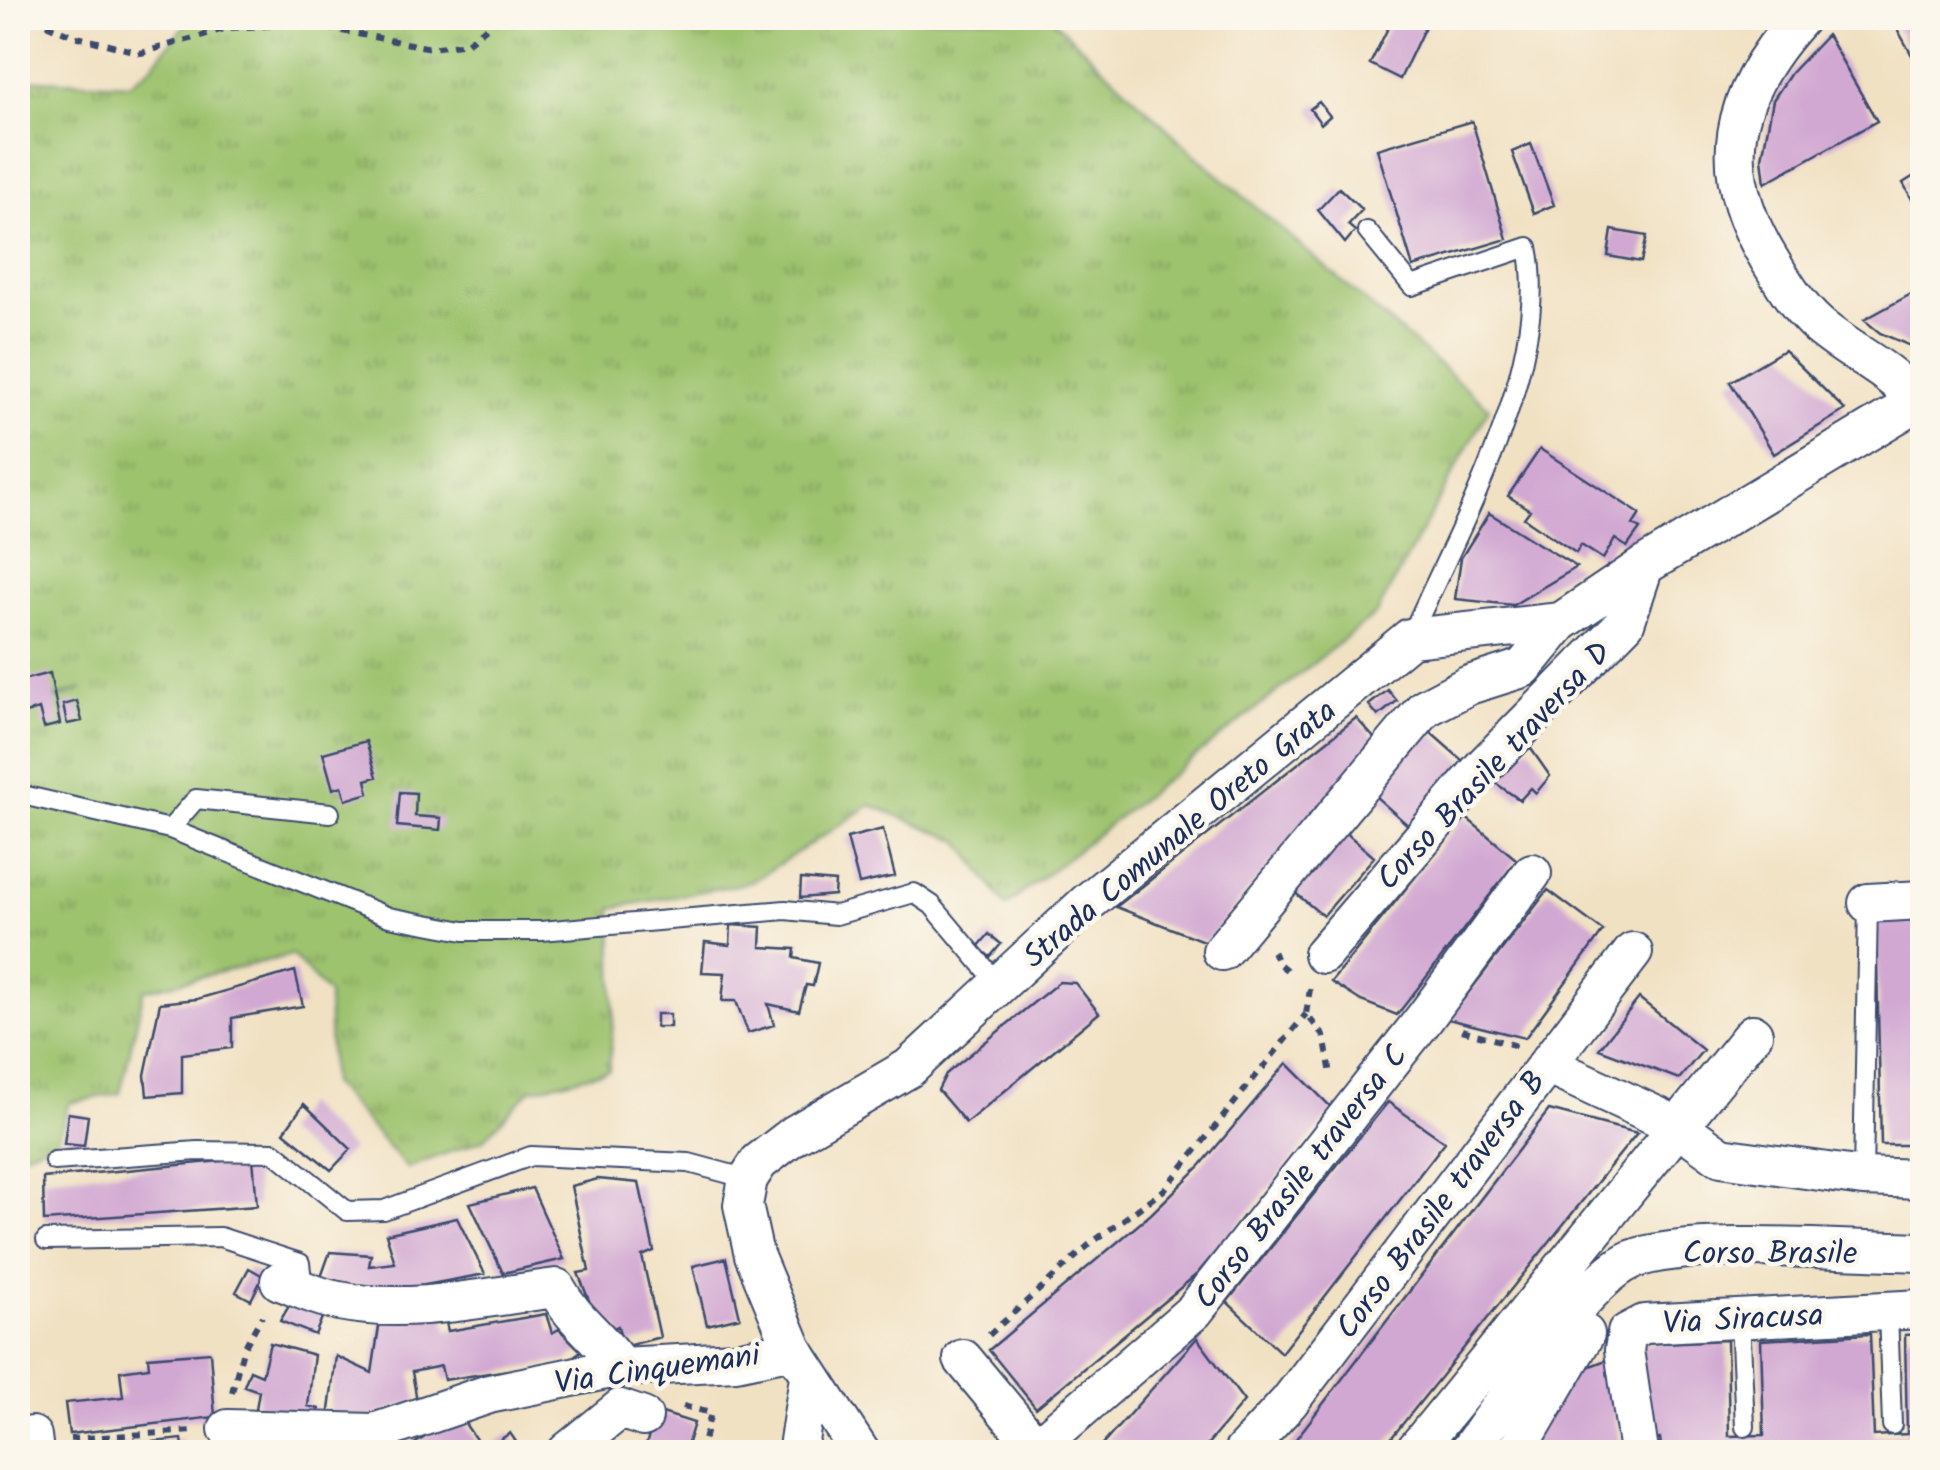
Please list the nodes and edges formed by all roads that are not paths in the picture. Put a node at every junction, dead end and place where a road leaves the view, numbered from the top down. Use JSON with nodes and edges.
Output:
{"nodes":[{"id":1,"x":1800,"y":18,"type":"edge"},
{"id":2,"x":1367,"y":231,"type":"dead end"},
{"id":3,"x":1919,"y":399,"type":"edge"},
{"id":4,"x":1644,"y":566,"type":"junction"},
{"id":5,"x":1561,"y":622,"type":"junction"},
{"id":6,"x":1410,"y":638,"type":"junction"},
{"id":7,"x":18,"y":794,"type":"edge"},
{"id":8,"x":330,"y":812,"type":"dead end"},
{"id":9,"x":170,"y":829,"type":"junction"},
{"id":10,"x":1532,"y":874,"type":"dead end"},
{"id":11,"x":1922,"y":900,"type":"edge"},
{"id":12,"x":1868,"y":903,"type":"joint"},
{"id":13,"x":1222,"y":951,"type":"dead end"},
{"id":14,"x":1633,"y":952,"type":"dead end"},
{"id":15,"x":1323,"y":954,"type":"road end"},
{"id":16,"x":999,"y":984,"type":"junction"},
{"id":17,"x":1753,"y":1034,"type":"dead end"},
{"id":18,"x":1548,"y":1065,"type":"junction"},
{"id":19,"x":1678,"y":1126,"type":"junction"},
{"id":20,"x":54,"y":1161,"type":"dead end"},
{"id":21,"x":1863,"y":1178,"type":"junction"},
{"id":22,"x":748,"y":1179,"type":"junction"},
{"id":23,"x":1922,"y":1179,"type":"edge"},
{"id":24,"x":46,"y":1240,"type":"dead end"},
{"id":25,"x":1922,"y":1252,"type":"edge"},
{"id":26,"x":292,"y":1285,"type":"joint"},
{"id":27,"x":1591,"y":1291,"type":"junction"},
{"id":28,"x":1905,"y":1310,"type":"edge"},
{"id":29,"x":1740,"y":1317,"type":"junction"},
{"id":30,"x":963,"y":1359,"type":"road end"},
{"id":31,"x":801,"y":1363,"type":"junction"},
{"id":32,"x":621,"y":1366,"type":"junction"},
{"id":33,"x":644,"y":1416,"type":"dead end"},
{"id":34,"x":1892,"y":1425,"type":"dead end"},
{"id":35,"x":1744,"y":1427,"type":"dead end"},
{"id":36,"x":228,"y":1428,"type":"road end"},
{"id":37,"x":1038,"y":1450,"type":"edge"},
{"id":38,"x":567,"y":1452,"type":"edge"},
{"id":39,"x":802,"y":1452,"type":"edge"},
{"id":40,"x":860,"y":1452,"type":"edge"},
{"id":41,"x":1243,"y":1452,"type":"edge"},
{"id":42,"x":1414,"y":1452,"type":"edge"},
{"id":43,"x":1468,"y":1452,"type":"edge"},
{"id":44,"x":1516,"y":1452,"type":"edge"},
{"id":45,"x":1638,"y":1452,"type":"edge"}],
"edges":[{"from":1,"to":3,"type":"street"},
{"from":2,"to":6,"type":"lane"},
{"from":3,"to":4,"type":"street"},
{"from":4,"to":5,"type":"street"},
{"from":4,"to":15,"type":"street","name":"Corso Brasile traversa D"},
{"from":5,"to":6,"type":"street"},
{"from":5,"to":13,"type":"street"},
{"from":6,"to":16,"type":"street","name":"Strada Comunale Oreto Grata"},
{"from":7,"to":9,"type":"lane"},
{"from":8,"to":9,"type":"lane"},
{"from":9,"to":16,"type":"lane"},
{"from":10,"to":37,"type":"street","name":"Corso Brasile traversa C"},
{"from":11,"to":12,"type":"street"},
{"from":12,"to":21,"type":"lane"},
{"from":14,"to":18,"type":"street","name":"Corso Brasile traversa B"},
{"from":16,"to":22,"type":"street","name":"Strada Comunale Oreto Grata"},
{"from":17,"to":19,"type":"street"},
{"from":18,"to":19,"type":"street"},
{"from":18,"to":41,"type":"street","name":"Corso Brasile traversa B"},
{"from":19,"to":21,"type":"street"},
{"from":19,"to":42,"type":"street"},
{"from":20,"to":22,"type":"lane"},
{"from":21,"to":23,"type":"street"},
{"from":22,"to":31,"type":"street"},
{"from":24,"to":26,"type":"lane"},
{"from":25,"to":27,"type":"street","name":"Corso Brasile"},
{"from":26,"to":32,"type":"street"},
{"from":27,"to":43,"type":"street","name":"Corso Brasile"},
{"from":27,"to":44,"type":"street"},
{"from":28,"to":29,"type":"street","name":"Via Siracusa"},
{"from":28,"to":34,"type":"lane"},
{"from":29,"to":35,"type":"lane"},
{"from":29,"to":45,"type":"street","name":"Via Siracusa"},
{"from":30,"to":37,"type":"street"},
{"from":31,"to":32,"type":"street","name":"Via Cinquemani"},
{"from":31,"to":39,"type":"street"},
{"from":31,"to":40,"type":"street"},
{"from":32,"to":36,"type":"street","name":"Via Cinquemani"},
{"from":33,"to":38,"type":"street"}]}
